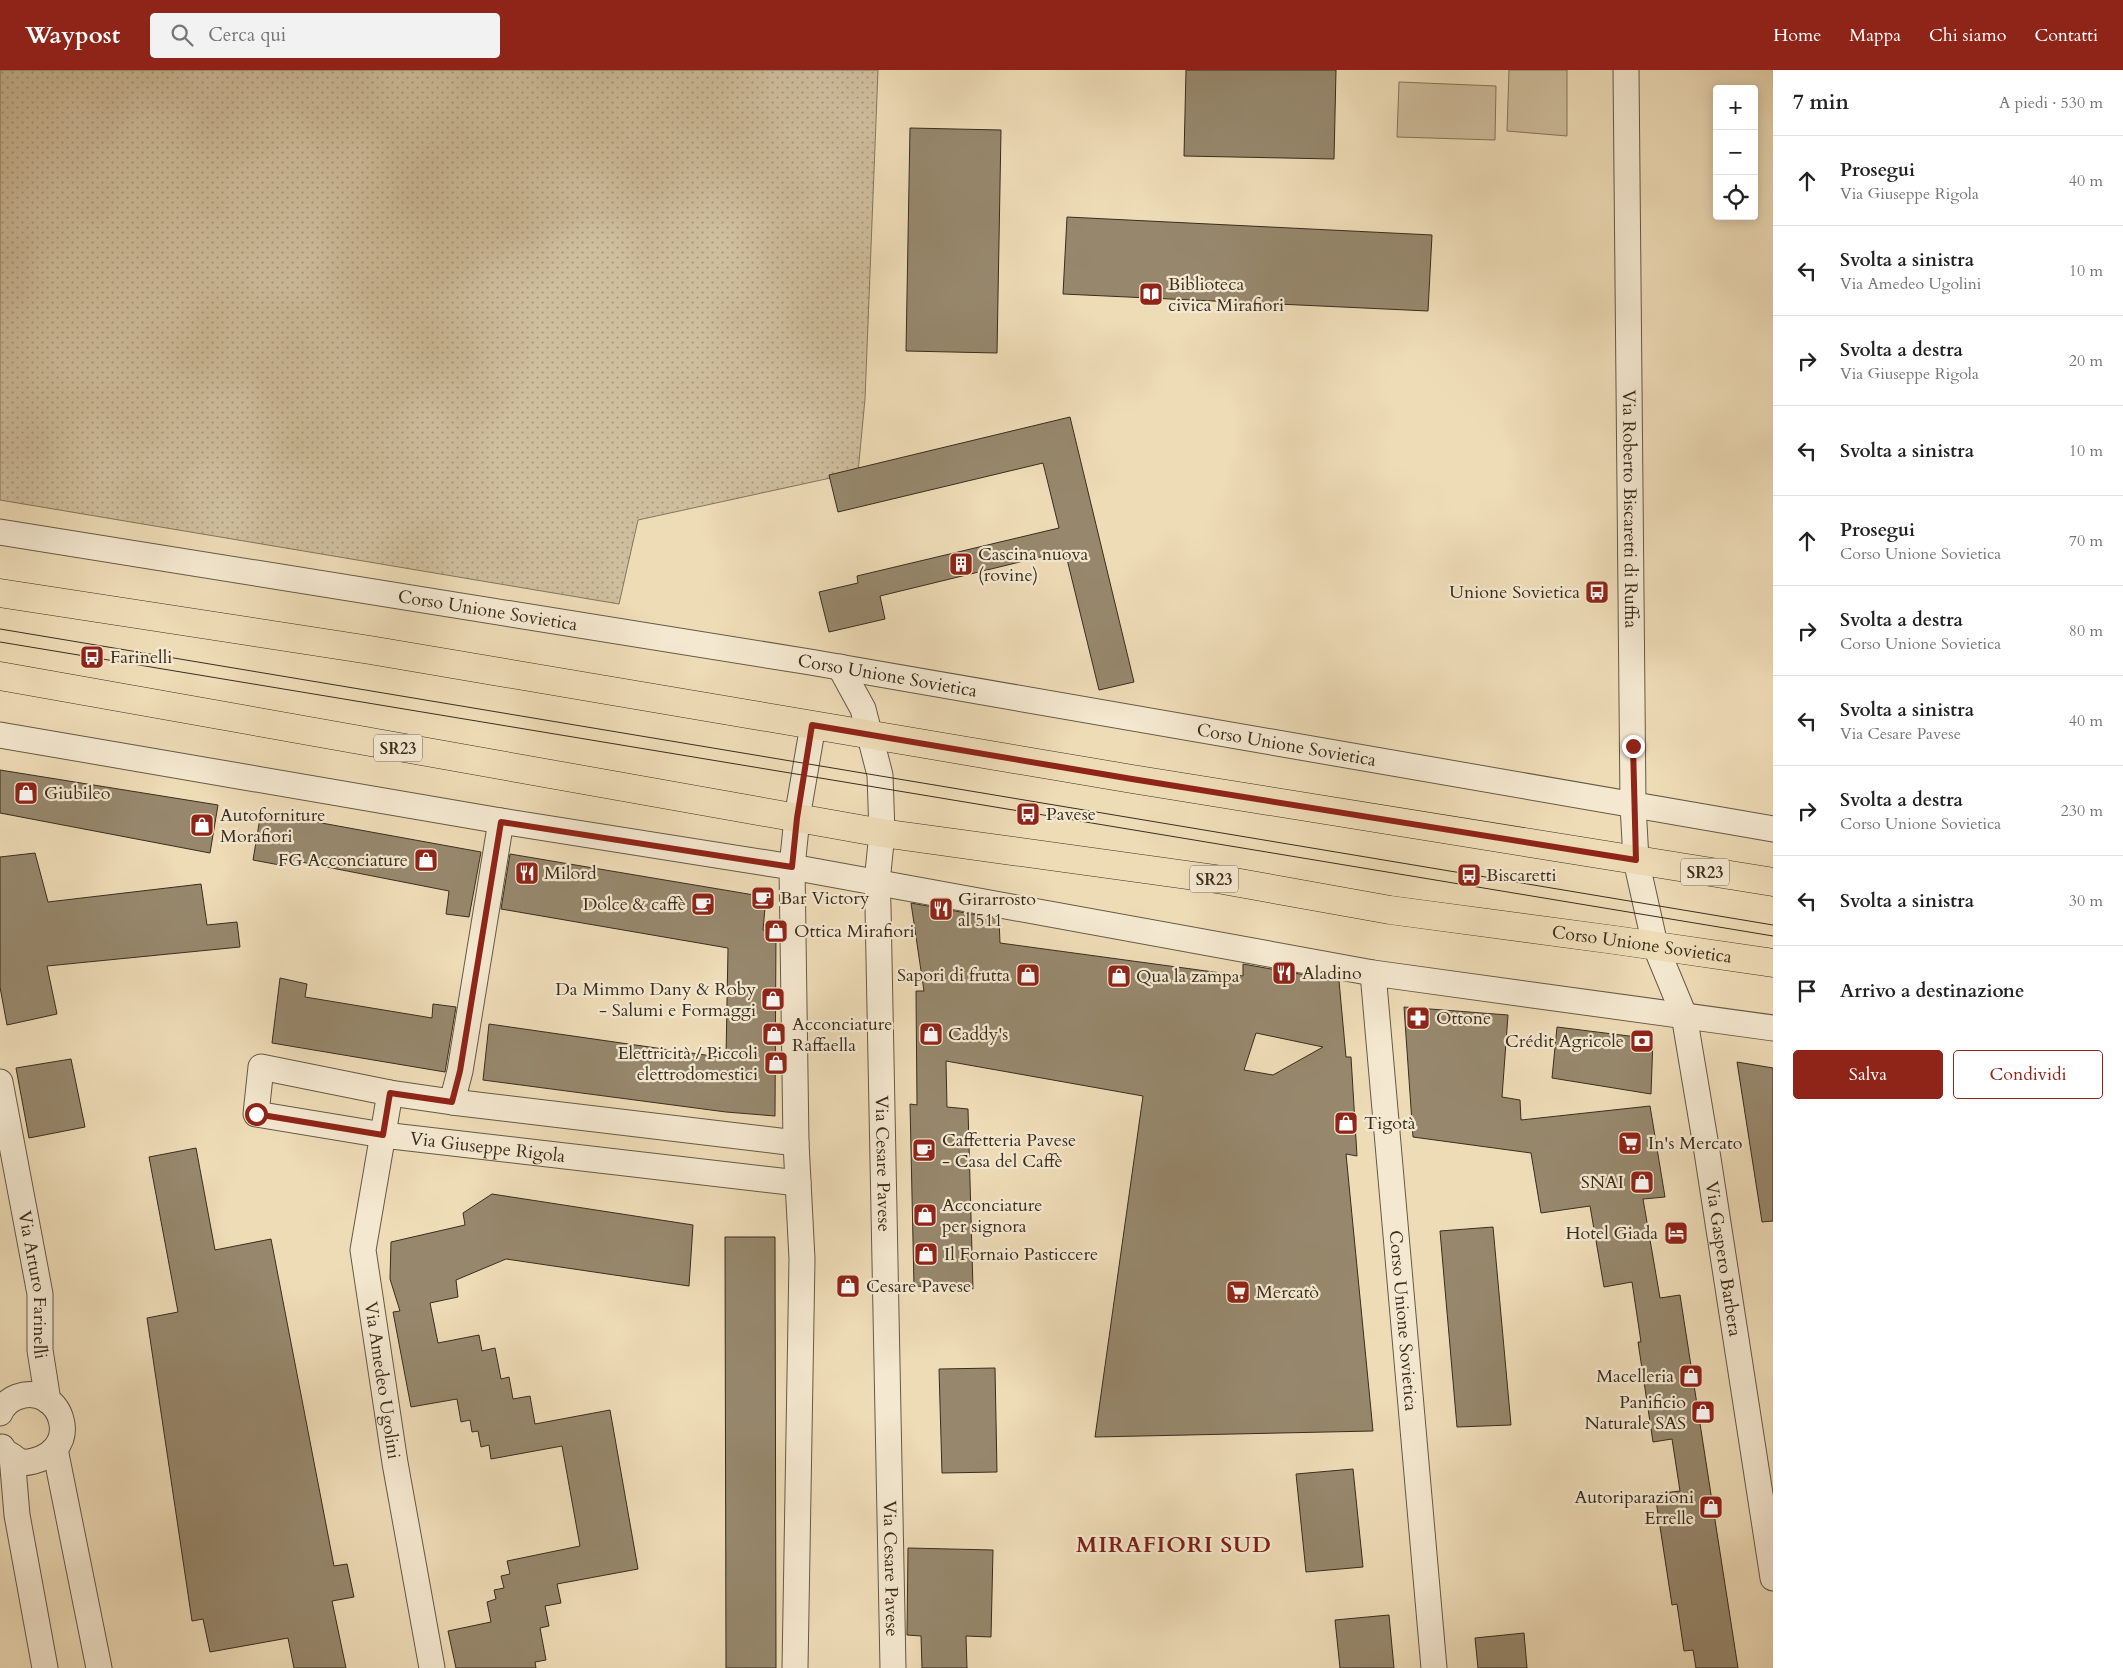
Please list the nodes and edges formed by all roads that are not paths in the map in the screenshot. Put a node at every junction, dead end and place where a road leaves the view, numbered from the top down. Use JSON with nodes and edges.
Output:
{"nodes":[{"id":1,"x":1626,"y":70,"type":"edge"},
{"id":2,"x":0,"y":532,"type":"edge"},
{"id":3,"x":0,"y":593,"type":"edge"},
{"id":4,"x":840,"y":667,"type":"junction"},
{"id":5,"x":0,"y":676,"type":"edge"},
{"id":6,"x":812,"y":725,"type":"junction"},
{"id":7,"x":870,"y":734,"type":"junction"},
{"id":8,"x":0,"y":735,"type":"edge"},
{"id":9,"x":1634,"y":805,"type":"junction"},
{"id":10,"x":797,"y":818,"type":"junction"},
{"id":11,"x":501,"y":822,"type":"junction"},
{"id":12,"x":1773,"y":829,"type":"edge"},
{"id":13,"x":882,"y":833,"type":"junction"},
{"id":14,"x":1636,"y":860,"type":"junction"},
{"id":15,"x":792,"y":867,"type":"junction"},
{"id":16,"x":877,"y":882,"type":"junction"},
{"id":17,"x":1773,"y":882,"type":"edge"},
{"id":18,"x":1655,"y":945,"type":"junction"},
{"id":19,"x":1773,"y":963,"type":"edge"},
{"id":20,"x":1373,"y":973,"type":"junction"},
{"id":21,"x":1684,"y":1015,"type":"junction"},
{"id":22,"x":1773,"y":1028,"type":"edge"},
{"id":23,"x":0,"y":1082,"type":"edge"},
{"id":24,"x":390,"y":1093,"type":"junction"},
{"id":25,"x":452,"y":1102,"type":"junction"},
{"id":26,"x":383,"y":1135,"type":"junction"},
{"id":27,"x":796,"y":1143,"type":"junction"},
{"id":28,"x":798,"y":1183,"type":"junction"},
{"id":29,"x":48,"y":1401,"type":"junction"},
{"id":30,"x":0,"y":1407,"type":"edge"},
{"id":31,"x":55,"y":1449,"type":"junction"},
{"id":32,"x":4,"y":1452,"type":"edge"},
{"id":33,"x":1773,"y":1578,"type":"edge"},
{"id":34,"x":45,"y":1668,"type":"edge"},
{"id":35,"x":99,"y":1668,"type":"edge"},
{"id":36,"x":432,"y":1668,"type":"edge"},
{"id":37,"x":795,"y":1668,"type":"edge"},
{"id":38,"x":893,"y":1668,"type":"edge"},
{"id":39,"x":1434,"y":1668,"type":"edge"}],
"edges":[{"from":1,"to":9,"type":"street","name":"Via Roberto Biscaretti di Ruffia"},
{"from":2,"to":4,"type":"street","name":"Corso Unione Sovietica"},
{"from":3,"to":6,"type":"main road","number":"SR23"},
{"from":4,"to":7,"type":"street","name":"Via Cesare Pavese"},
{"from":4,"to":9,"type":"street","name":"Corso Unione Sovietica"},
{"from":5,"to":10,"type":"main road","name":"Corso Unione Sovietica","number":"SR23"},
{"from":6,"to":7,"type":"main road","number":"SR23"},
{"from":6,"to":10,"type":"street"},
{"from":7,"to":13,"type":"street","name":"Via Cesare Pavese"},
{"from":7,"to":14,"type":"main road","number":"SR23"},
{"from":8,"to":11,"type":"street"},
{"from":9,"to":12,"type":"street","name":"Corso Unione Sovietica"},
{"from":9,"to":14,"type":"street","name":"Via Roberto Biscaretti di Ruffia"},
{"from":10,"to":13,"type":"main road","name":"Corso Unione Sovietica","number":"SR23"},
{"from":10,"to":15,"type":"street"},
{"from":11,"to":15,"type":"street"},
{"from":11,"to":25,"type":"street"},
{"from":13,"to":16,"type":"street","name":"Via Cesare Pavese"},
{"from":13,"to":18,"type":"main road","name":"Corso Unione Sovietica","number":"SR23"},
{"from":14,"to":17,"type":"main road","number":"SR23"},
{"from":14,"to":18,"type":"street","name":"Via Roberto Biscaretti di Ruffia"},
{"from":15,"to":16,"type":"street"},
{"from":15,"to":27,"type":"street"},
{"from":16,"to":20,"type":"street"},
{"from":16,"to":38,"type":"street","name":"Via Cesare Pavese"},
{"from":18,"to":19,"type":"main road","name":"Corso Unione Sovietica","number":"SR23"},
{"from":18,"to":21,"type":"street","name":"Via Gaspero Barbera"},
{"from":20,"to":21,"type":"street"},
{"from":20,"to":39,"type":"street","name":"Corso Unione Sovietica"},
{"from":21,"to":22,"type":"street"},
{"from":21,"to":33,"type":"street","name":"Via Gaspero Barbera"},
{"from":23,"to":29,"type":"street","name":"Via Arturo Farinelli"},
{"from":24,"to":25,"type":"street","name":"Via Giuseppe Rigola"},
{"from":24,"to":26,"type":"street","name":"Via Amedeo Ugolini"},
{"from":24,"to":26,"type":"street","name":"Via Giuseppe Rigola"},
{"from":25,"to":27,"type":"street","name":"Via Giuseppe Rigola"},
{"from":26,"to":28,"type":"street","name":"Via Giuseppe Rigola"},
{"from":26,"to":36,"type":"street","name":"Via Amedeo Ugolini"},
{"from":27,"to":28,"type":"street"},
{"from":28,"to":37,"type":"street"},
{"from":29,"to":30,"type":"street"},
{"from":29,"to":31,"type":"street","name":"Via Arturo Farinelli"},
{"from":31,"to":32,"type":"street"},
{"from":31,"to":35,"type":"street","name":"Via Arturo Farinelli"},
{"from":32,"to":34,"type":"street"}]}
